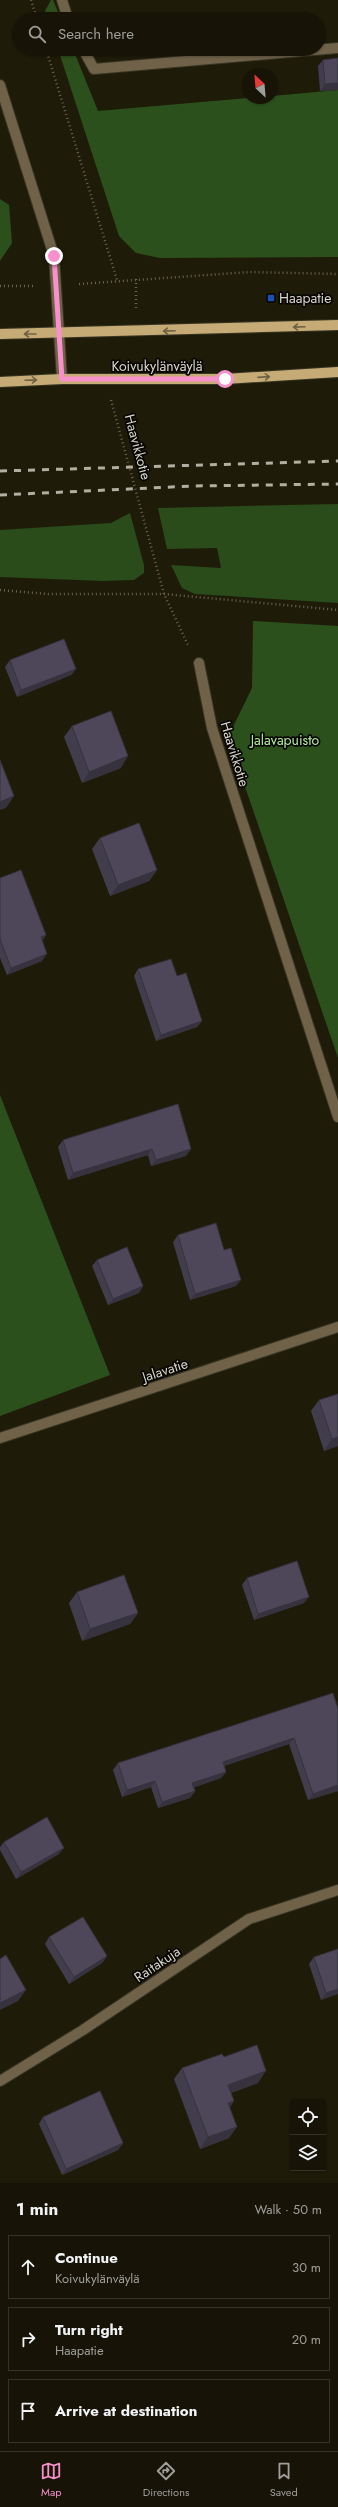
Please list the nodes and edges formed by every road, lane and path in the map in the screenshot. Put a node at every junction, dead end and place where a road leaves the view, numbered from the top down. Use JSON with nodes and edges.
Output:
{"nodes":[{"id":1,"x":31,"y":0,"type":"edge"},
{"id":2,"x":62,"y":0,"type":"edge"},
{"id":3,"x":35,"y":12,"type":"edge"},
{"id":4,"x":66,"y":12,"type":"edge"},
{"id":5,"x":338,"y":48,"type":"edge"},
{"id":6,"x":326,"y":49,"type":"edge"},
{"id":7,"x":48,"y":56,"type":"edge"},
{"id":8,"x":87,"y":56,"type":"edge"},
{"id":9,"x":245,"y":56,"type":"edge"},
{"id":10,"x":0,"y":85,"type":"edge"},
{"id":11,"x":338,"y":274,"type":"edge"},
{"id":12,"x":117,"y":280,"type":"junction"},
{"id":13,"x":0,"y":286,"type":"edge"},
{"id":14,"x":57,"y":286,"type":"junction"},
{"id":15,"x":338,"y":326,"type":"edge"},
{"id":16,"x":0,"y":334,"type":"edge"},
{"id":17,"x":60,"y":334,"type":"junction"},
{"id":18,"x":338,"y":372,"type":"edge"},
{"id":19,"x":62,"y":379,"type":"junction"},
{"id":20,"x":0,"y":382,"type":"edge"},
{"id":21,"x":111,"y":400,"type":"dead end"},
{"id":22,"x":0,"y":590,"type":"edge"},
{"id":23,"x":164,"y":594,"type":"junction"},
{"id":24,"x":338,"y":610,"type":"edge"},
{"id":25,"x":199,"y":663,"type":"joint"},
{"id":26,"x":338,"y":1117,"type":"edge"},
{"id":27,"x":338,"y":1327,"type":"edge"},
{"id":28,"x":0,"y":1438,"type":"edge"},
{"id":29,"x":338,"y":1890,"type":"edge"},
{"id":30,"x":0,"y":2081,"type":"edge"}],
"edges":[{"from":1,"to":3,"type":"path"},
{"from":2,"to":4,"type":"street"},
{"from":5,"to":6,"type":"street"},
{"from":7,"to":12,"type":"path"},
{"from":8,"to":9,"type":"street"},
{"from":10,"to":14,"type":"street"},
{"from":11,"to":12,"type":"path"},
{"from":12,"to":14,"type":"path"},
{"from":13,"to":14,"type":"path"},
{"from":14,"to":17,"type":"street"},
{"from":15,"to":17,"type":"main road","one_way":true},
{"from":17,"to":16,"type":"main road","one_way":true},
{"from":17,"to":19,"type":"street"},
{"from":19,"to":18,"type":"main road","name":"Koivukylänväylä","one_way":true},
{"from":20,"to":19,"type":"main road","name":"Koivukylänväylä","one_way":true},
{"from":21,"to":23,"type":"path","name":"Haavikkotie"},
{"from":22,"to":23,"type":"path"},
{"from":23,"to":24,"type":"path"},
{"from":23,"to":25,"type":"path","name":"Haavikkotie"},
{"from":25,"to":26,"type":"street","name":"Haavikkotie"},
{"from":27,"to":28,"type":"street","name":"Jalavatie"},
{"from":29,"to":30,"type":"street","name":"Raitakuja"}]}
